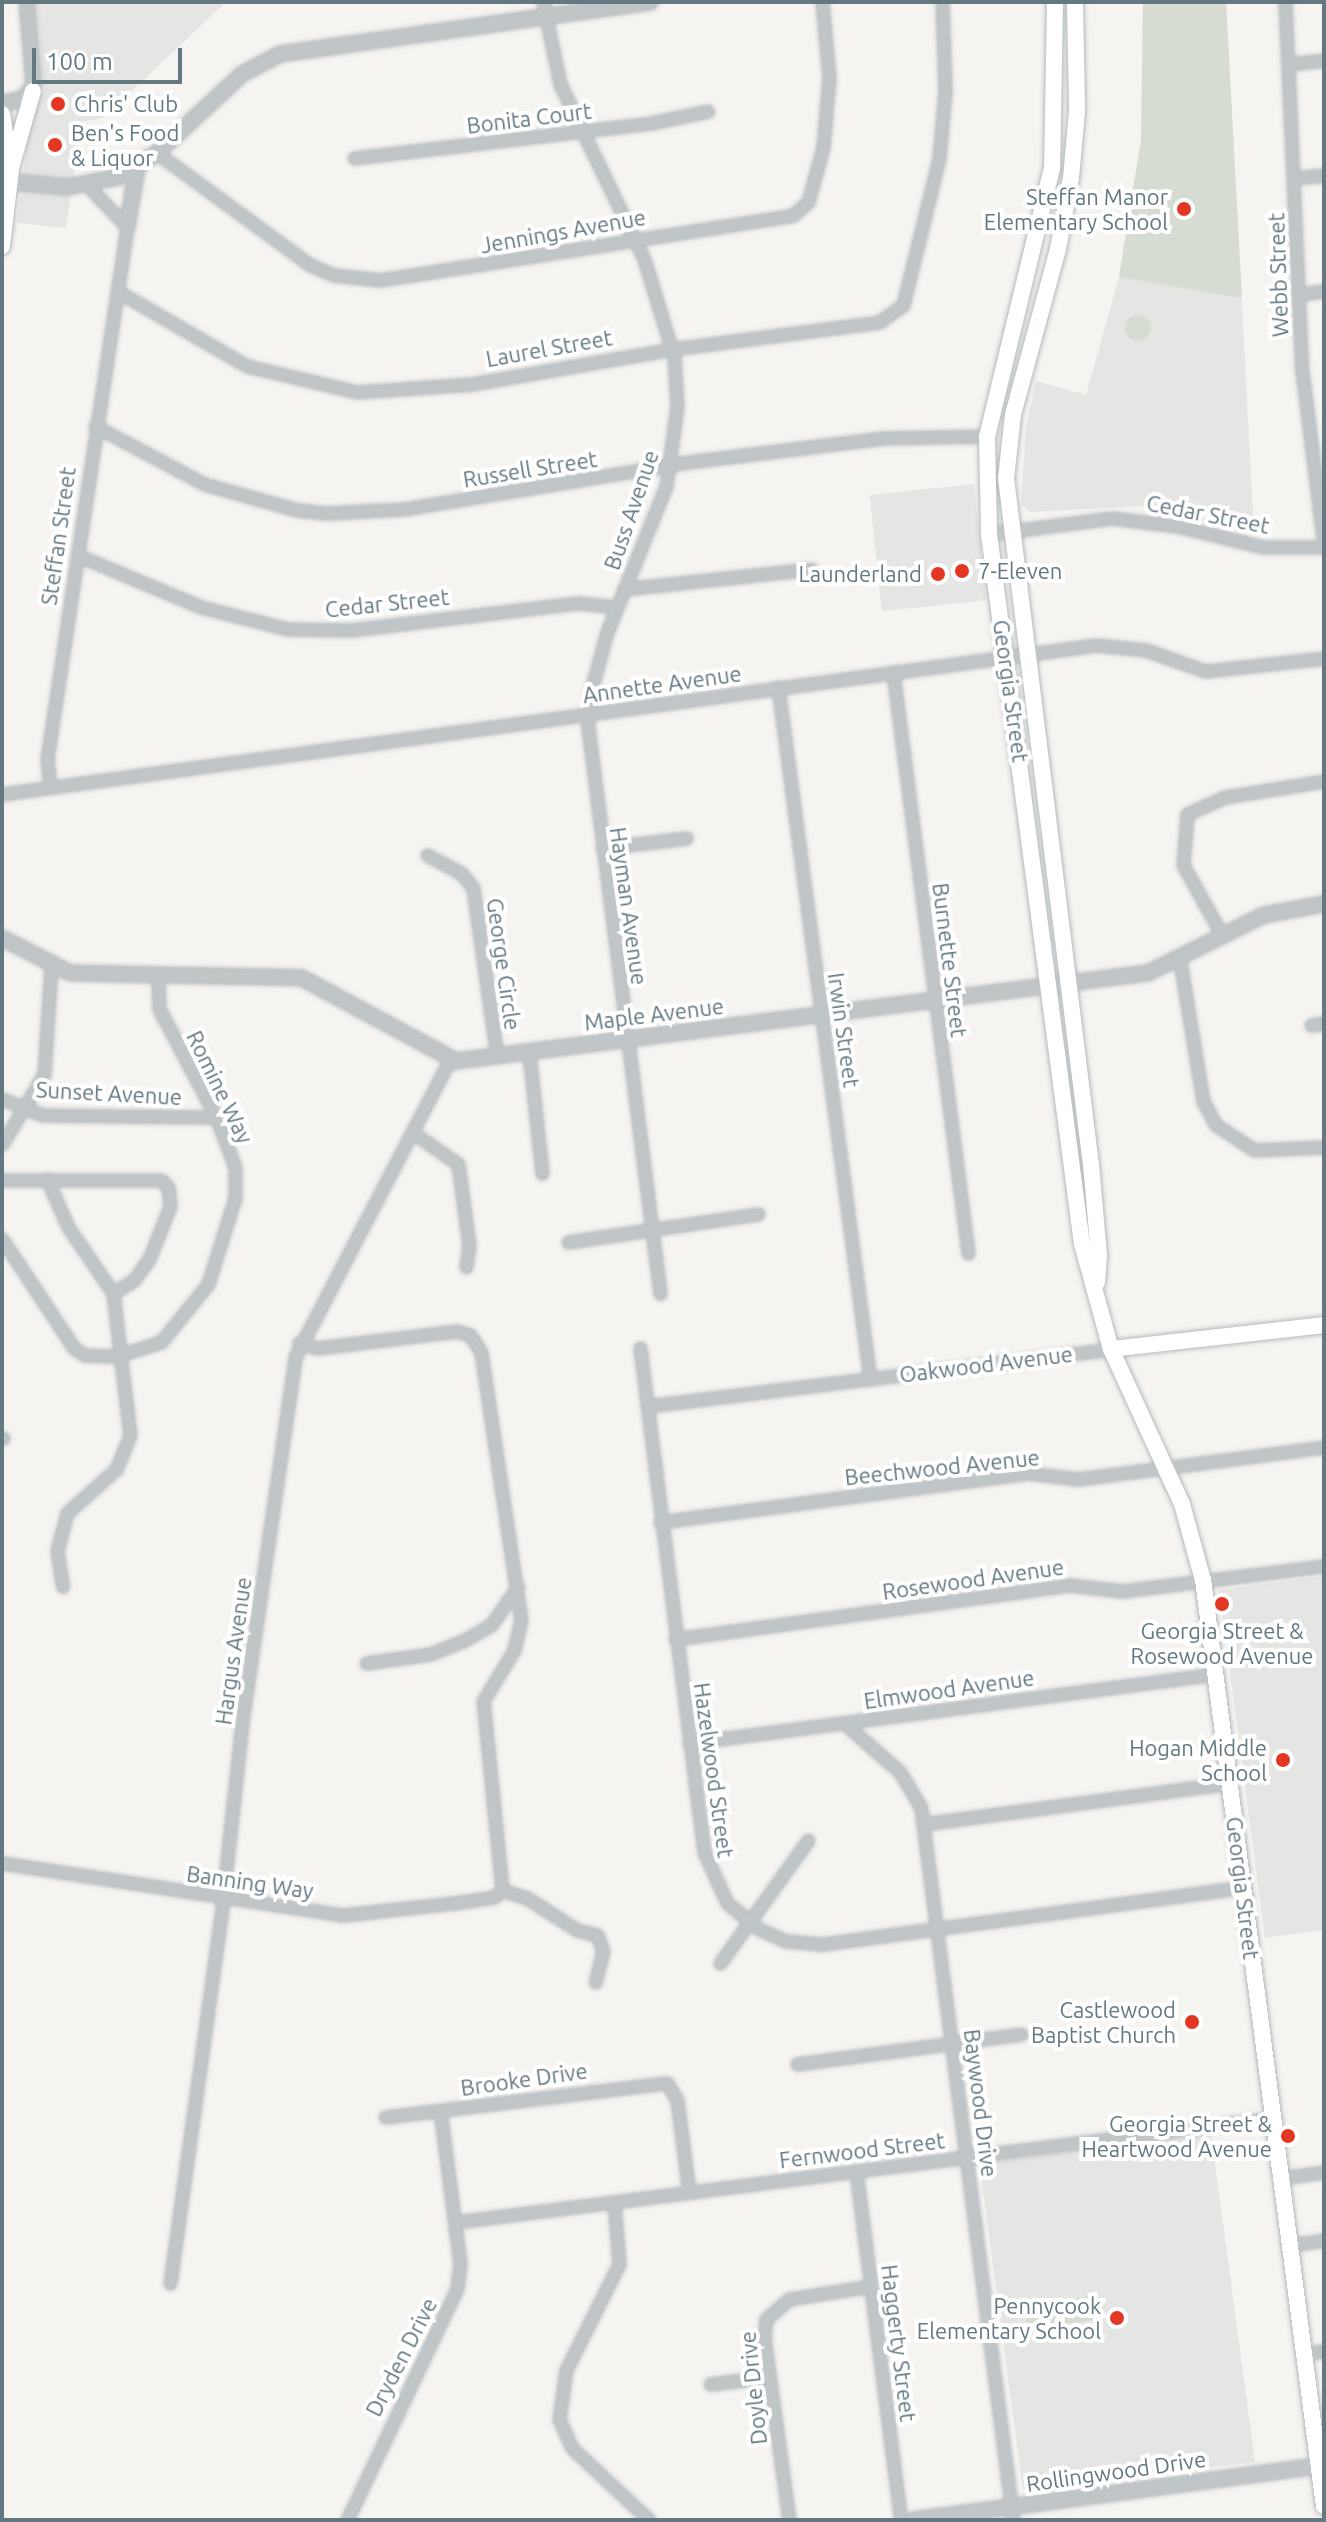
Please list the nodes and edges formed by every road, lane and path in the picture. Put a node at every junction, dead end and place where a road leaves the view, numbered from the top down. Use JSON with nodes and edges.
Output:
{"nodes":[{"id":1,"x":27,"y":2,"type":"edge"},
{"id":2,"x":650,"y":2,"type":"edge"},
{"id":3,"x":822,"y":2,"type":"edge"},
{"id":4,"x":942,"y":2,"type":"edge"},
{"id":5,"x":1055,"y":2,"type":"edge"},
{"id":6,"x":1075,"y":2,"type":"edge"},
{"id":7,"x":1285,"y":2,"type":"edge"},
{"id":8,"x":544,"y":9,"type":"edge"},
{"id":9,"x":1324,"y":60,"type":"edge"},
{"id":10,"x":1288,"y":64,"type":"junction"},
{"id":11,"x":33,"y":91,"type":"junction"},
{"id":12,"x":2,"y":104,"type":"edge"},
{"id":13,"x":708,"y":111,"type":"dead end"},
{"id":14,"x":2,"y":114,"type":"edge"},
{"id":15,"x":579,"y":132,"type":"junction"},
{"id":16,"x":157,"y":153,"type":"junction"},
{"id":17,"x":354,"y":158,"type":"dead end"},
{"id":18,"x":137,"y":169,"type":"junction"},
{"id":19,"x":1324,"y":175,"type":"edge"},
{"id":20,"x":8,"y":177,"type":"edge"},
{"id":21,"x":1295,"y":178,"type":"junction"},
{"id":22,"x":86,"y":184,"type":"junction"},
{"id":23,"x":127,"y":227,"type":"junction"},
{"id":24,"x":635,"y":240,"type":"junction"},
{"id":25,"x":2,"y":246,"type":"edge"},
{"id":26,"x":117,"y":291,"type":"junction"},
{"id":27,"x":1324,"y":291,"type":"edge"},
{"id":28,"x":1300,"y":294,"type":"junction"},
{"id":29,"x":672,"y":349,"type":"junction"},
{"id":30,"x":95,"y":426,"type":"junction"},
{"id":31,"x":987,"y":436,"type":"junction"},
{"id":32,"x":670,"y":466,"type":"junction"},
{"id":33,"x":1010,"y":531,"type":"junction"},
{"id":34,"x":989,"y":534,"type":"junction"},
{"id":35,"x":1324,"y":546,"type":"edge"},
{"id":36,"x":77,"y":555,"type":"junction"},
{"id":37,"x":811,"y":569,"type":"dead end"},
{"id":38,"x":624,"y":589,"type":"junction"},
{"id":39,"x":616,"y":607,"type":"junction"},
{"id":40,"x":1027,"y":654,"type":"junction"},
{"id":41,"x":1006,"y":657,"type":"junction"},
{"id":42,"x":1324,"y":658,"type":"edge"},
{"id":43,"x":893,"y":672,"type":"junction"},
{"id":44,"x":778,"y":687,"type":"junction"},
{"id":45,"x":588,"y":715,"type":"junction"},
{"id":46,"x":1324,"y":781,"type":"edge"},
{"id":47,"x":50,"y":787,"type":"junction"},
{"id":48,"x":2,"y":794,"type":"edge"},
{"id":49,"x":686,"y":838,"type":"dead end"},
{"id":50,"x":602,"y":848,"type":"junction"},
{"id":51,"x":427,"y":855,"type":"dead end"},
{"id":52,"x":1324,"y":904,"type":"edge"},
{"id":53,"x":1222,"y":935,"type":"junction"},
{"id":54,"x":2,"y":938,"type":"edge"},
{"id":55,"x":1180,"y":961,"type":"junction"},
{"id":56,"x":51,"y":967,"type":"junction"},
{"id":57,"x":158,"y":976,"type":"junction"},
{"id":58,"x":1069,"y":983,"type":"junction"},
{"id":59,"x":1050,"y":986,"type":"junction"},
{"id":60,"x":935,"y":1001,"type":"junction"},
{"id":61,"x":821,"y":1014,"type":"junction"},
{"id":62,"x":1324,"y":1023,"type":"edge"},
{"id":63,"x":1311,"y":1025,"type":"dead end"},
{"id":64,"x":627,"y":1040,"type":"junction"},
{"id":65,"x":529,"y":1053,"type":"junction"},
{"id":66,"x":497,"y":1056,"type":"junction"},
{"id":67,"x":449,"y":1061,"type":"junction"},
{"id":68,"x":2,"y":1099,"type":"edge"},
{"id":69,"x":24,"y":1109,"type":"junction"},
{"id":70,"x":216,"y":1117,"type":"junction"},
{"id":71,"x":412,"y":1132,"type":"junction"},
{"id":72,"x":2,"y":1144,"type":"edge"},
{"id":73,"x":1324,"y":1147,"type":"edge"},
{"id":74,"x":542,"y":1173,"type":"dead end"},
{"id":75,"x":47,"y":1179,"type":"junction"},
{"id":76,"x":2,"y":1180,"type":"edge"},
{"id":77,"x":758,"y":1214,"type":"dead end"},
{"id":78,"x":651,"y":1230,"type":"junction"},
{"id":79,"x":2,"y":1239,"type":"edge"},
{"id":80,"x":568,"y":1242,"type":"dead end"},
{"id":81,"x":968,"y":1253,"type":"dead end"},
{"id":82,"x":466,"y":1267,"type":"dead end"},
{"id":83,"x":1096,"y":1288,"type":"junction"},
{"id":84,"x":113,"y":1293,"type":"junction"},
{"id":85,"x":660,"y":1293,"type":"dead end"},
{"id":86,"x":1324,"y":1325,"type":"edge"},
{"id":87,"x":299,"y":1343,"type":"junction"},
{"id":88,"x":640,"y":1348,"type":"dead end"},
{"id":89,"x":1111,"y":1349,"type":"junction"},
{"id":90,"x":117,"y":1356,"type":"junction"},
{"id":91,"x":870,"y":1379,"type":"junction"},
{"id":92,"x":647,"y":1406,"type":"junction"},
{"id":93,"x":1324,"y":1447,"type":"edge"},
{"id":94,"x":1164,"y":1468,"type":"junction"},
{"id":95,"x":660,"y":1522,"type":"junction"},
{"id":96,"x":1324,"y":1566,"type":"edge"},
{"id":97,"x":1203,"y":1580,"type":"junction"},
{"id":98,"x":518,"y":1586,"type":"junction"},
{"id":99,"x":63,"y":1587,"type":"dead end"},
{"id":100,"x":675,"y":1639,"type":"junction"},
{"id":101,"x":366,"y":1663,"type":"dead end"},
{"id":102,"x":1216,"y":1674,"type":"junction"},
{"id":103,"x":844,"y":1723,"type":"junction"},
{"id":104,"x":689,"y":1743,"type":"junction"},
{"id":105,"x":1230,"y":1783,"type":"junction"},
{"id":106,"x":923,"y":1824,"type":"junction"},
{"id":107,"x":808,"y":1840,"type":"dead end"},
{"id":108,"x":2,"y":1863,"type":"edge"},
{"id":109,"x":1243,"y":1887,"type":"junction"},
{"id":110,"x":498,"y":1893,"type":"junction"},
{"id":111,"x":221,"y":1897,"type":"junction"},
{"id":112,"x":751,"y":1922,"type":"junction"},
{"id":113,"x":937,"y":1928,"type":"junction"},
{"id":114,"x":720,"y":1963,"type":"dead end"},
{"id":115,"x":595,"y":1982,"type":"dead end"},
{"id":116,"x":1021,"y":2034,"type":"dead end"},
{"id":117,"x":953,"y":2043,"type":"junction"},
{"id":118,"x":797,"y":2064,"type":"dead end"},
{"id":119,"x":440,"y":2111,"type":"junction"},
{"id":120,"x":385,"y":2117,"type":"dead end"},
{"id":121,"x":1273,"y":2118,"type":"junction"},
{"id":122,"x":968,"y":2157,"type":"junction"},
{"id":123,"x":856,"y":2171,"type":"junction"},
{"id":124,"x":1324,"y":2172,"type":"edge"},
{"id":125,"x":1281,"y":2178,"type":"junction"},
{"id":126,"x":689,"y":2192,"type":"junction"},
{"id":127,"x":614,"y":2202,"type":"junction"},
{"id":128,"x":456,"y":2222,"type":"junction"},
{"id":129,"x":1324,"y":2240,"type":"edge"},
{"id":130,"x":1290,"y":2245,"type":"junction"},
{"id":131,"x":170,"y":2283,"type":"dead end"},
{"id":132,"x":871,"y":2286,"type":"junction"},
{"id":133,"x":1324,"y":2351,"type":"edge"},
{"id":134,"x":1304,"y":2354,"type":"junction"},
{"id":135,"x":769,"y":2377,"type":"junction"},
{"id":136,"x":710,"y":2384,"type":"dead end"},
{"id":137,"x":1321,"y":2466,"type":"edge"},
{"id":138,"x":1324,"y":2506,"type":"edge"},
{"id":139,"x":1012,"y":2514,"type":"edge"},
{"id":140,"x":347,"y":2520,"type":"edge"},
{"id":141,"x":649,"y":2520,"type":"edge"},
{"id":142,"x":789,"y":2520,"type":"edge"},
{"id":143,"x":901,"y":2520,"type":"edge"},
{"id":144,"x":913,"y":2520,"type":"edge"}],
"edges":[{"from":1,"to":11,"type":"street"},
{"from":2,"to":8,"type":"street"},
{"from":3,"to":24,"type":"street","name":"Jennings Avenue"},
{"from":4,"to":29,"type":"street","name":"Laurel Street"},
{"from":5,"to":31,"type":"main road","name":"Georgia Street"},
{"from":6,"to":33,"type":"main road","name":"Georgia Street"},
{"from":7,"to":10,"type":"street","name":"Webb Street"},
{"from":8,"to":15,"type":"street","name":"Buss Avenue"},
{"from":8,"to":16,"type":"street"},
{"from":9,"to":10,"type":"street"},
{"from":10,"to":21,"type":"street","name":"Webb Street"},
{"from":11,"to":12,"type":"street"},
{"from":11,"to":20,"type":"main road"},
{"from":13,"to":15,"type":"street","name":"Bonita Court"},
{"from":14,"to":20,"type":"main road"},
{"from":15,"to":17,"type":"street","name":"Bonita Court"},
{"from":15,"to":24,"type":"street","name":"Buss Avenue"},
{"from":16,"to":18,"type":"street"},
{"from":16,"to":24,"type":"street","name":"Jennings Avenue"},
{"from":18,"to":22,"type":"street"},
{"from":18,"to":23,"type":"street"},
{"from":19,"to":21,"type":"street"},
{"from":20,"to":22,"type":"street"},
{"from":20,"to":25,"type":"main road"},
{"from":21,"to":28,"type":"street","name":"Webb Street"},
{"from":22,"to":23,"type":"street"},
{"from":23,"to":26,"type":"street"},
{"from":24,"to":29,"type":"street","name":"Buss Avenue"},
{"from":26,"to":29,"type":"street","name":"Laurel Street"},
{"from":26,"to":30,"type":"street","name":"Steffan Street"},
{"from":27,"to":28,"type":"street"},
{"from":28,"to":35,"type":"street","name":"Webb Street"},
{"from":29,"to":32,"type":"street","name":"Buss Avenue"},
{"from":30,"to":32,"type":"street","name":"Russell Street"},
{"from":30,"to":36,"type":"street","name":"Steffan Street"},
{"from":31,"to":32,"type":"street","name":"Russell Street"},
{"from":31,"to":34,"type":"main road","name":"Georgia Street"},
{"from":32,"to":38,"type":"street","name":"Buss Avenue"},
{"from":33,"to":34,"type":"street","name":"Cedar Street"},
{"from":33,"to":35,"type":"street","name":"Cedar Street"},
{"from":33,"to":40,"type":"main road","name":"Georgia Street"},
{"from":34,"to":41,"type":"main road","name":"Georgia Street"},
{"from":36,"to":39,"type":"street","name":"Cedar Street"},
{"from":36,"to":47,"type":"street","name":"Steffan Street"},
{"from":37,"to":38,"type":"street"},
{"from":38,"to":39,"type":"street","name":"Buss Avenue"},
{"from":39,"to":45,"type":"street","name":"Buss Avenue"},
{"from":40,"to":41,"type":"street","name":"Annette Avenue"},
{"from":40,"to":42,"type":"street","name":"Annette Avenue"},
{"from":40,"to":58,"type":"main road","name":"Georgia Street"},
{"from":41,"to":43,"type":"street","name":"Annette Avenue"},
{"from":41,"to":59,"type":"main road","name":"Georgia Street"},
{"from":43,"to":44,"type":"street","name":"Annette Avenue"},
{"from":43,"to":60,"type":"street","name":"Burnette Street"},
{"from":44,"to":45,"type":"street","name":"Annette Avenue"},
{"from":44,"to":61,"type":"street","name":"Irwin Street"},
{"from":45,"to":47,"type":"street","name":"Annette Avenue"},
{"from":45,"to":50,"type":"street","name":"Hayman Avenue"},
{"from":46,"to":53,"type":"street"},
{"from":47,"to":48,"type":"street","name":"Annette Avenue"},
{"from":49,"to":50,"type":"street"},
{"from":50,"to":64,"type":"street","name":"Hayman Avenue"},
{"from":51,"to":66,"type":"street","name":"George Circle"},
{"from":52,"to":53,"type":"street","name":"Maple Avenue"},
{"from":53,"to":55,"type":"street","name":"Maple Avenue"},
{"from":54,"to":56,"type":"street"},
{"from":55,"to":58,"type":"street","name":"Maple Avenue"},
{"from":55,"to":73,"type":"street"},
{"from":56,"to":57,"type":"street"},
{"from":56,"to":69,"type":"street"},
{"from":57,"to":67,"type":"street"},
{"from":57,"to":70,"type":"street","name":"Romine Way"},
{"from":58,"to":59,"type":"street","name":"Maple Avenue"},
{"from":58,"to":83,"type":"main road","name":"Georgia Street"},
{"from":59,"to":60,"type":"street","name":"Maple Avenue"},
{"from":59,"to":83,"type":"main road","name":"Georgia Street"},
{"from":60,"to":61,"type":"street","name":"Maple Avenue"},
{"from":60,"to":81,"type":"street","name":"Burnette Street"},
{"from":61,"to":64,"type":"street","name":"Maple Avenue"},
{"from":61,"to":91,"type":"street","name":"Irwin Street"},
{"from":62,"to":63,"type":"street"},
{"from":64,"to":65,"type":"street","name":"Maple Avenue"},
{"from":64,"to":78,"type":"street","name":"Hayman Avenue"},
{"from":65,"to":66,"type":"street","name":"Maple Avenue"},
{"from":65,"to":74,"type":"street"},
{"from":66,"to":67,"type":"street","name":"Maple Avenue"},
{"from":67,"to":71,"type":"street","name":"Hargus Avenue"},
{"from":68,"to":69,"type":"street","name":"Sunset Avenue"},
{"from":69,"to":70,"type":"street","name":"Sunset Avenue"},
{"from":69,"to":72,"type":"street"},
{"from":70,"to":90,"type":"street","name":"Romine Way"},
{"from":71,"to":82,"type":"street"},
{"from":71,"to":87,"type":"street","name":"Hargus Avenue"},
{"from":75,"to":76,"type":"street"},
{"from":75,"to":84,"type":"street"},
{"from":75,"to":84,"type":"street"},
{"from":77,"to":78,"type":"street"},
{"from":78,"to":80,"type":"street"},
{"from":78,"to":85,"type":"street","name":"Hayman Avenue"},
{"from":79,"to":90,"type":"street"},
{"from":83,"to":89,"type":"main road","name":"Georgia Street"},
{"from":84,"to":90,"type":"street"},
{"from":86,"to":89,"type":"main road","name":"Oakwood Avenue"},
{"from":87,"to":98,"type":"street"},
{"from":87,"to":111,"type":"street","name":"Hargus Avenue"},
{"from":88,"to":92,"type":"street","name":"Hazelwood Street"},
{"from":89,"to":91,"type":"street","name":"Oakwood Avenue"},
{"from":89,"to":94,"type":"main road","name":"Georgia Street"},
{"from":90,"to":99,"type":"street"},
{"from":91,"to":92,"type":"street","name":"Oakwood Avenue"},
{"from":92,"to":95,"type":"street","name":"Hazelwood Street"},
{"from":93,"to":94,"type":"street","name":"Beechwood Avenue"},
{"from":94,"to":95,"type":"street","name":"Beechwood Avenue"},
{"from":94,"to":97,"type":"main road","name":"Georgia Street"},
{"from":95,"to":100,"type":"street","name":"Hazelwood Street"},
{"from":96,"to":97,"type":"street","name":"Rosewood Avenue"},
{"from":97,"to":100,"type":"street","name":"Rosewood Avenue"},
{"from":97,"to":102,"type":"main road","name":"Georgia Street"},
{"from":98,"to":101,"type":"street"},
{"from":98,"to":110,"type":"street"},
{"from":100,"to":104,"type":"street","name":"Hazelwood Street"},
{"from":102,"to":103,"type":"street","name":"Elmwood Avenue"},
{"from":102,"to":105,"type":"main road","name":"Georgia Street"},
{"from":103,"to":104,"type":"street","name":"Elmwood Avenue"},
{"from":103,"to":106,"type":"street","name":"Baywood Drive"},
{"from":104,"to":112,"type":"street","name":"Hazelwood Street"},
{"from":105,"to":106,"type":"street"},
{"from":105,"to":109,"type":"main road","name":"Georgia Street"},
{"from":106,"to":113,"type":"street","name":"Baywood Drive"},
{"from":107,"to":112,"type":"street"},
{"from":108,"to":111,"type":"street","name":"Banning Way"},
{"from":109,"to":113,"type":"street","name":"Hazelwood Street"},
{"from":109,"to":121,"type":"main road","name":"Georgia Street"},
{"from":110,"to":111,"type":"street","name":"Banning Way"},
{"from":110,"to":115,"type":"street"},
{"from":111,"to":131,"type":"street","name":"Hargus Avenue"},
{"from":112,"to":113,"type":"street","name":"Hazelwood Street"},
{"from":112,"to":114,"type":"street"},
{"from":113,"to":117,"type":"street","name":"Baywood Drive"},
{"from":116,"to":117,"type":"street"},
{"from":117,"to":118,"type":"street"},
{"from":117,"to":122,"type":"street","name":"Baywood Drive"},
{"from":119,"to":120,"type":"street","name":"Brooke Drive"},
{"from":119,"to":126,"type":"street","name":"Brooke Drive"},
{"from":119,"to":128,"type":"street","name":"Dryden Drive"},
{"from":121,"to":122,"type":"street","name":"Fernwood Street"},
{"from":121,"to":125,"type":"main road","name":"Georgia Street"},
{"from":122,"to":123,"type":"street","name":"Fernwood Street"},
{"from":122,"to":139,"type":"street","name":"Baywood Drive"},
{"from":123,"to":126,"type":"street","name":"Fernwood Street"},
{"from":123,"to":132,"type":"street","name":"Haggerty Street"},
{"from":124,"to":125,"type":"street"},
{"from":125,"to":130,"type":"main road","name":"Georgia Street"},
{"from":126,"to":127,"type":"street","name":"Fernwood Street"},
{"from":127,"to":128,"type":"street","name":"Fernwood Street"},
{"from":127,"to":141,"type":"street"},
{"from":128,"to":140,"type":"street","name":"Dryden Drive"},
{"from":129,"to":130,"type":"street"},
{"from":130,"to":134,"type":"main road","name":"Georgia Street"},
{"from":132,"to":135,"type":"street","name":"Doyle Drive"},
{"from":132,"to":143,"type":"street","name":"Haggerty Street"},
{"from":133,"to":134,"type":"street"},
{"from":134,"to":137,"type":"main road","name":"Georgia Street"},
{"from":135,"to":136,"type":"street"},
{"from":135,"to":142,"type":"street","name":"Doyle Drive"},
{"from":137,"to":138,"type":"main road","name":"Georgia Street"},
{"from":137,"to":139,"type":"street","name":"Rollingwood Drive"},
{"from":139,"to":144,"type":"street","name":"Rollingwood Drive"}]}
